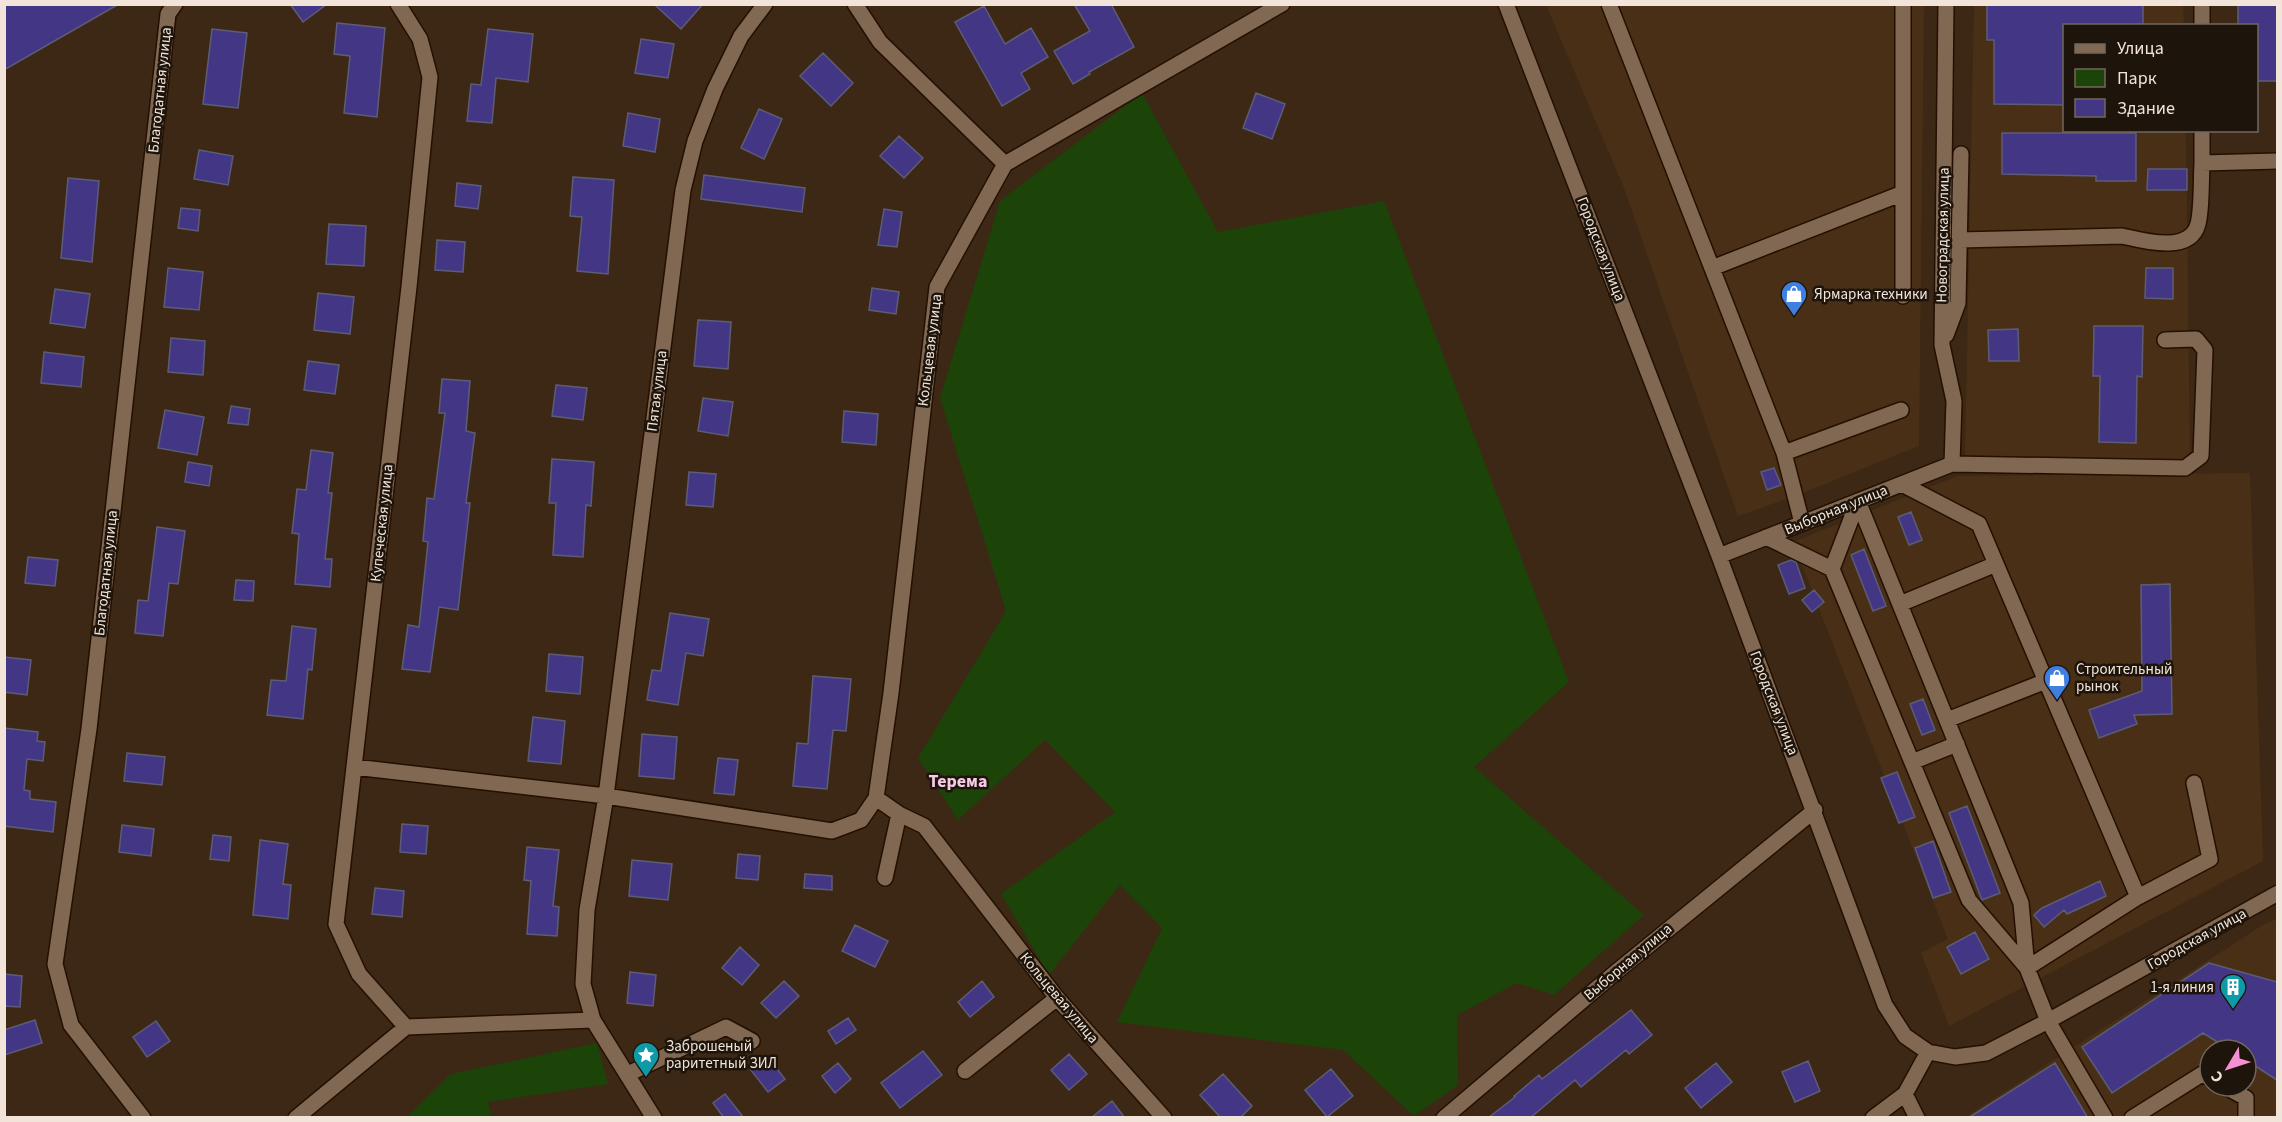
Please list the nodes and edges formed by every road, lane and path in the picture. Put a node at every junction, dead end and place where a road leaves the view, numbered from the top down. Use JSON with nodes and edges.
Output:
{"nodes":[{"id":1,"x":175,"y":4,"type":"edge"},
{"id":2,"x":398,"y":4,"type":"edge"},
{"id":3,"x":765,"y":4,"type":"edge"},
{"id":4,"x":855,"y":4,"type":"edge"},
{"id":5,"x":1282,"y":4,"type":"edge"},
{"id":6,"x":1506,"y":4,"type":"edge"},
{"id":7,"x":1609,"y":4,"type":"edge"},
{"id":8,"x":1903,"y":4,"type":"edge"},
{"id":9,"x":1946,"y":4,"type":"edge"},
{"id":10,"x":2202,"y":4,"type":"edge"},
{"id":11,"x":2202,"y":24,"type":"edge"},
{"id":12,"x":2202,"y":132,"type":"edge"},
{"id":13,"x":1961,"y":154,"type":"dead end"},
{"id":14,"x":2277,"y":161,"type":"edge"},
{"id":15,"x":2202,"y":163,"type":"junction"},
{"id":16,"x":1005,"y":164,"type":"junction"},
{"id":17,"x":1903,"y":193,"type":"junction"},
{"id":18,"x":1959,"y":240,"type":"junction"},
{"id":19,"x":1712,"y":268,"type":"junction"},
{"id":20,"x":1902,"y":296,"type":"dead end"},
{"id":21,"x":2165,"y":340,"type":"dead end"},
{"id":22,"x":1942,"y":345,"type":"junction"},
{"id":23,"x":1901,"y":410,"type":"dead end"},
{"id":24,"x":1784,"y":453,"type":"junction"},
{"id":25,"x":1952,"y":465,"type":"junction"},
{"id":26,"x":1902,"y":484,"type":"junction"},
{"id":27,"x":1858,"y":501,"type":"junction"},
{"id":28,"x":1802,"y":523,"type":"junction"},
{"id":29,"x":1766,"y":537,"type":"junction"},
{"id":30,"x":1719,"y":556,"type":"junction"},
{"id":31,"x":1996,"y":564,"type":"junction"},
{"id":32,"x":1832,"y":568,"type":"junction"},
{"id":33,"x":1900,"y":604,"type":"junction"},
{"id":34,"x":2046,"y":681,"type":"junction"},
{"id":35,"x":1947,"y":720,"type":"junction"},
{"id":36,"x":1957,"y":744,"type":"junction"},
{"id":37,"x":1912,"y":762,"type":"junction"},
{"id":38,"x":354,"y":767,"type":"junction"},
{"id":39,"x":2194,"y":783,"type":"dead end"},
{"id":40,"x":606,"y":796,"type":"junction"},
{"id":41,"x":876,"y":798,"type":"junction"},
{"id":42,"x":1815,"y":810,"type":"junction"},
{"id":43,"x":899,"y":814,"type":"junction"},
{"id":44,"x":885,"y":878,"type":"dead end"},
{"id":45,"x":2277,"y":893,"type":"edge"},
{"id":46,"x":2138,"y":897,"type":"junction"},
{"id":47,"x":2277,"y":902,"type":"edge"},
{"id":48,"x":2253,"y":908,"type":"junction"},
{"id":49,"x":2027,"y":968,"type":"junction"},
{"id":50,"x":1056,"y":998,"type":"junction"},
{"id":51,"x":593,"y":1020,"type":"junction"},
{"id":52,"x":2048,"y":1021,"type":"junction"},
{"id":53,"x":406,"y":1027,"type":"junction"},
{"id":54,"x":752,"y":1041,"type":"dead end"},
{"id":55,"x":1928,"y":1052,"type":"junction"},
{"id":56,"x":965,"y":1071,"type":"dead end"},
{"id":57,"x":628,"y":1074,"type":"junction"},
{"id":58,"x":2198,"y":1077,"type":"edge"},
{"id":59,"x":1905,"y":1094,"type":"junction"},
{"id":60,"x":2246,"y":1098,"type":"edge"},
{"id":61,"x":143,"y":1118,"type":"edge"},
{"id":62,"x":296,"y":1118,"type":"edge"},
{"id":63,"x":654,"y":1118,"type":"edge"},
{"id":64,"x":1164,"y":1118,"type":"edge"},
{"id":65,"x":1444,"y":1118,"type":"edge"},
{"id":66,"x":1873,"y":1118,"type":"edge"},
{"id":67,"x":1917,"y":1118,"type":"edge"},
{"id":68,"x":2105,"y":1118,"type":"edge"},
{"id":69,"x":2132,"y":1118,"type":"edge"},
{"id":70,"x":2246,"y":1118,"type":"edge"}],
"edges":[{"from":1,"to":61,"type":"street","name":"Благодатная улица"},
{"from":2,"to":38,"type":"street","name":"Купеческая улица"},
{"from":3,"to":40,"type":"street","name":"Пятая улица"},
{"from":4,"to":16,"type":"street"},
{"from":5,"to":16,"type":"street"},
{"from":6,"to":30,"type":"street","name":"Городская улица"},
{"from":7,"to":19,"type":"street"},
{"from":8,"to":17,"type":"street"},
{"from":9,"to":22,"type":"street","name":"Новоградская улица"},
{"from":10,"to":11,"type":"street"},
{"from":12,"to":15,"type":"street"},
{"from":13,"to":18,"type":"street"},
{"from":14,"to":15,"type":"street"},
{"from":15,"to":18,"type":"street"},
{"from":16,"to":41,"type":"street","name":"Кольцевая улица"},
{"from":17,"to":19,"type":"street"},
{"from":17,"to":20,"type":"street"},
{"from":18,"to":22,"type":"street"},
{"from":19,"to":24,"type":"street"},
{"from":21,"to":25,"type":"street"},
{"from":22,"to":25,"type":"street","name":"Новоградская улица"},
{"from":23,"to":24,"type":"street"},
{"from":24,"to":28,"type":"street"},
{"from":25,"to":26,"type":"street","name":"Выборная улица"},
{"from":26,"to":27,"type":"street","name":"Выборная улица"},
{"from":26,"to":31,"type":"street"},
{"from":27,"to":28,"type":"street","name":"Выборная улица"},
{"from":27,"to":32,"type":"street"},
{"from":27,"to":33,"type":"street"},
{"from":28,"to":29,"type":"street","name":"Выборная улица"},
{"from":29,"to":30,"type":"street","name":"Выборная улица"},
{"from":29,"to":32,"type":"street"},
{"from":30,"to":42,"type":"street","name":"Городская улица"},
{"from":31,"to":33,"type":"street"},
{"from":31,"to":34,"type":"street"},
{"from":32,"to":37,"type":"street"},
{"from":33,"to":35,"type":"street"},
{"from":34,"to":35,"type":"street"},
{"from":34,"to":46,"type":"street"},
{"from":35,"to":36,"type":"street"},
{"from":36,"to":37,"type":"street"},
{"from":36,"to":49,"type":"street"},
{"from":37,"to":49,"type":"street"},
{"from":38,"to":40,"type":"street"},
{"from":38,"to":53,"type":"street","name":"Купеческая улица"},
{"from":39,"to":46,"type":"street"},
{"from":40,"to":41,"type":"street"},
{"from":40,"to":51,"type":"street","name":"Пятая улица"},
{"from":41,"to":43,"type":"street","name":"Кольцевая улица"},
{"from":42,"to":55,"type":"street","name":"Городская улица"},
{"from":42,"to":65,"type":"street","name":"Выборная улица"},
{"from":43,"to":44,"type":"street"},
{"from":43,"to":50,"type":"street","name":"Кольцевая улица"},
{"from":45,"to":48,"type":"street"},
{"from":46,"to":49,"type":"street"},
{"from":47,"to":48,"type":"street"},
{"from":48,"to":52,"type":"street","name":"Городская улица"},
{"from":49,"to":52,"type":"street"},
{"from":50,"to":56,"type":"street"},
{"from":50,"to":64,"type":"street","name":"Кольцевая улица"},
{"from":51,"to":53,"type":"street"},
{"from":51,"to":57,"type":"street","name":"Пятая улица"},
{"from":52,"to":55,"type":"street","name":"Городская улица"},
{"from":52,"to":68,"type":"street"},
{"from":53,"to":62,"type":"street"},
{"from":54,"to":57,"type":"street"},
{"from":55,"to":59,"type":"street"},
{"from":57,"to":63,"type":"street","name":"Пятая улица"},
{"from":58,"to":69,"type":"street"},
{"from":59,"to":66,"type":"street"},
{"from":59,"to":67,"type":"street"},
{"from":60,"to":70,"type":"street"}]}
